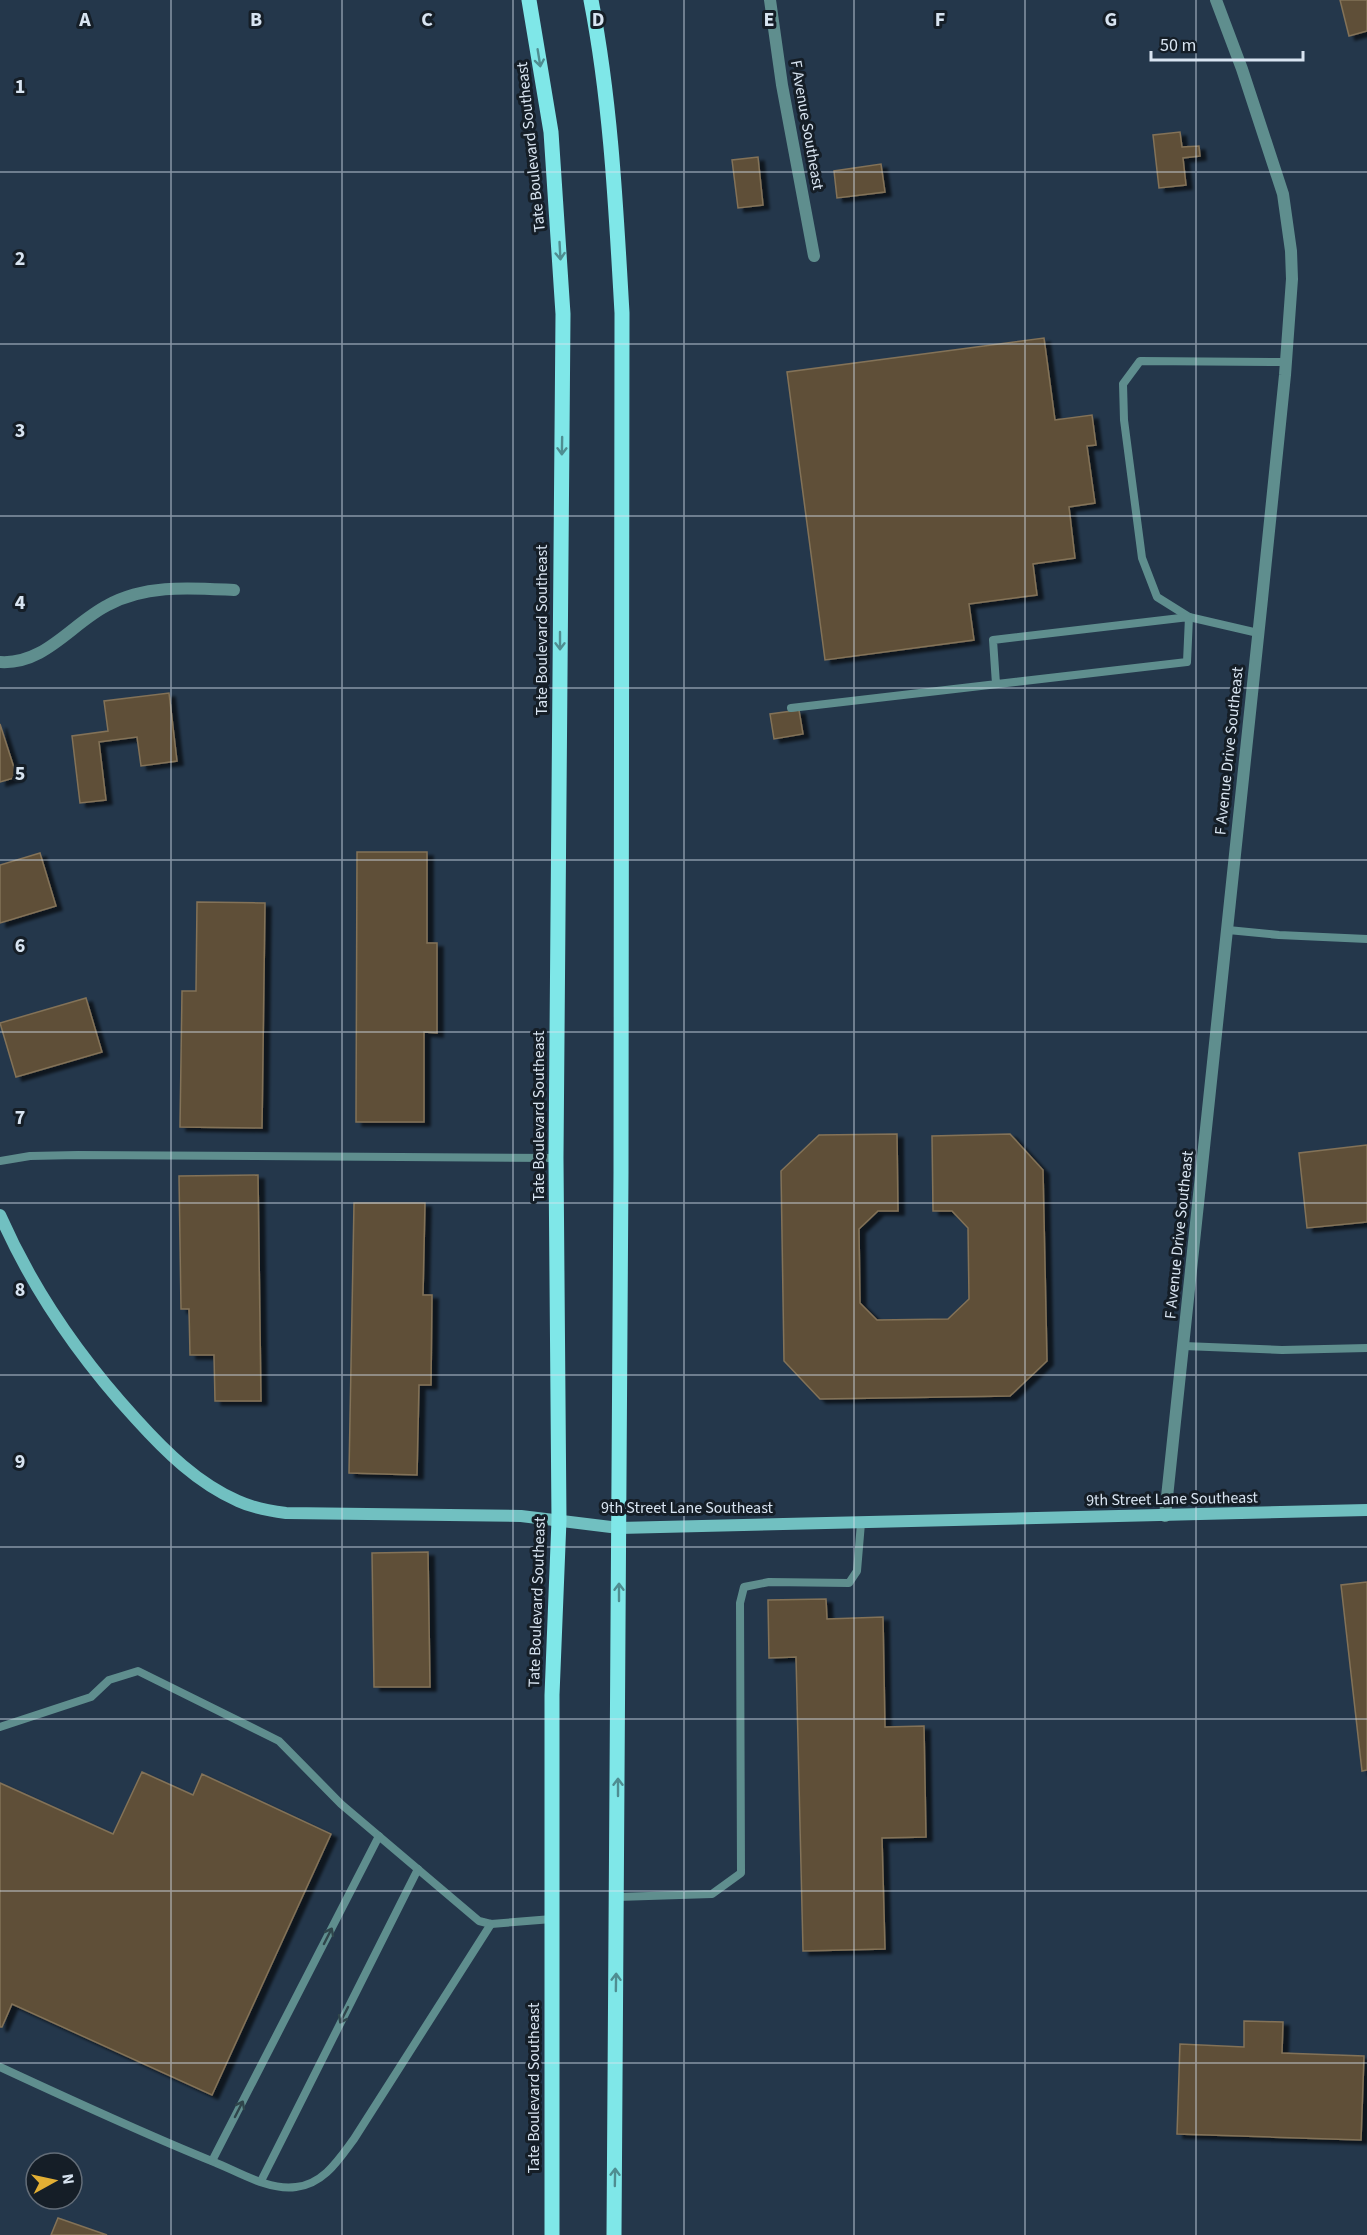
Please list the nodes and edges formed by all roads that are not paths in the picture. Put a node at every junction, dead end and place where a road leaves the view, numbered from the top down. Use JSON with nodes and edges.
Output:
{"nodes":[{"id":1,"x":529,"y":0,"type":"edge"},
{"id":2,"x":591,"y":0,"type":"edge"},
{"id":3,"x":770,"y":0,"type":"edge"},
{"id":4,"x":1216,"y":0,"type":"edge"},
{"id":5,"x":814,"y":256,"type":"dead end"},
{"id":6,"x":1286,"y":362,"type":"junction"},
{"id":7,"x":234,"y":590,"type":"dead end"},
{"id":8,"x":1189,"y":618,"type":"junction"},
{"id":9,"x":1258,"y":633,"type":"junction"},
{"id":10,"x":0,"y":662,"type":"edge"},
{"id":11,"x":996,"y":684,"type":"junction"},
{"id":12,"x":790,"y":708,"type":"dead end"},
{"id":13,"x":1228,"y":930,"type":"junction"},
{"id":14,"x":1367,"y":939,"type":"edge"},
{"id":15,"x":556,"y":1158,"type":"junction"},
{"id":16,"x":0,"y":1161,"type":"edge"},
{"id":17,"x":1,"y":1217,"type":"edge"},
{"id":18,"x":1184,"y":1346,"type":"junction"},
{"id":19,"x":1367,"y":1348,"type":"edge"},
{"id":20,"x":1367,"y":1510,"type":"edge"},
{"id":21,"x":1165,"y":1516,"type":"junction"},
{"id":22,"x":559,"y":1520,"type":"junction"},
{"id":23,"x":861,"y":1523,"type":"junction"},
{"id":24,"x":619,"y":1528,"type":"junction"},
{"id":25,"x":0,"y":1727,"type":"edge"},
{"id":26,"x":379,"y":1836,"type":"junction"},
{"id":27,"x":418,"y":1869,"type":"junction"},
{"id":28,"x":617,"y":1897,"type":"junction"},
{"id":29,"x":552,"y":1919,"type":"junction"},
{"id":30,"x":491,"y":1924,"type":"junction"},
{"id":31,"x":0,"y":2067,"type":"edge"},
{"id":32,"x":212,"y":2161,"type":"junction"},
{"id":33,"x":261,"y":2181,"type":"junction"},
{"id":34,"x":552,"y":2235,"type":"edge"},
{"id":35,"x":614,"y":2235,"type":"edge"}],
"edges":[{"from":1,"to":15,"type":"main road","name":"Tate Boulevard Southeast","one_way":true},
{"from":2,"to":24,"type":"main road"},
{"from":3,"to":5,"type":"street","name":"F Avenue Southeast"},
{"from":4,"to":6,"type":"street","name":"F Avenue Drive Southeast"},
{"from":6,"to":8,"type":"lane"},
{"from":6,"to":9,"type":"street","name":"F Avenue Drive Southeast"},
{"from":7,"to":10,"type":"street"},
{"from":8,"to":9,"type":"lane"},
{"from":8,"to":11,"type":"lane"},
{"from":8,"to":11,"type":"lane"},
{"from":9,"to":13,"type":"street","name":"F Avenue Drive Southeast"},
{"from":11,"to":12,"type":"lane"},
{"from":13,"to":14,"type":"lane"},
{"from":13,"to":18,"type":"street","name":"F Avenue Drive Southeast"},
{"from":15,"to":16,"type":"lane"},
{"from":15,"to":22,"type":"main road","name":"Tate Boulevard Southeast"},
{"from":17,"to":22,"type":"street","name":"9th Street Lane Southeast"},
{"from":18,"to":19,"type":"lane"},
{"from":18,"to":21,"type":"street","name":"F Avenue Drive Southeast"},
{"from":20,"to":21,"type":"street","name":"9th Street Lane Southeast"},
{"from":21,"to":23,"type":"street","name":"9th Street Lane Southeast"},
{"from":22,"to":24,"type":"street","name":"9th Street Lane Southeast"},
{"from":22,"to":29,"type":"main road","name":"Tate Boulevard Southeast"},
{"from":23,"to":24,"type":"street","name":"9th Street Lane Southeast"},
{"from":23,"to":28,"type":"lane"},
{"from":28,"to":24,"type":"main road","one_way":true},
{"from":25,"to":26,"type":"lane"},
{"from":26,"to":27,"type":"lane"},
{"from":32,"to":26,"type":"lane","one_way":true},
{"from":27,"to":30,"type":"lane"},
{"from":27,"to":33,"type":"lane","one_way":true},
{"from":35,"to":28,"type":"main road","one_way":true},
{"from":29,"to":30,"type":"lane"},
{"from":29,"to":34,"type":"main road","name":"Tate Boulevard Southeast"},
{"from":30,"to":33,"type":"lane"},
{"from":31,"to":32,"type":"lane"},
{"from":32,"to":33,"type":"lane"}]}
